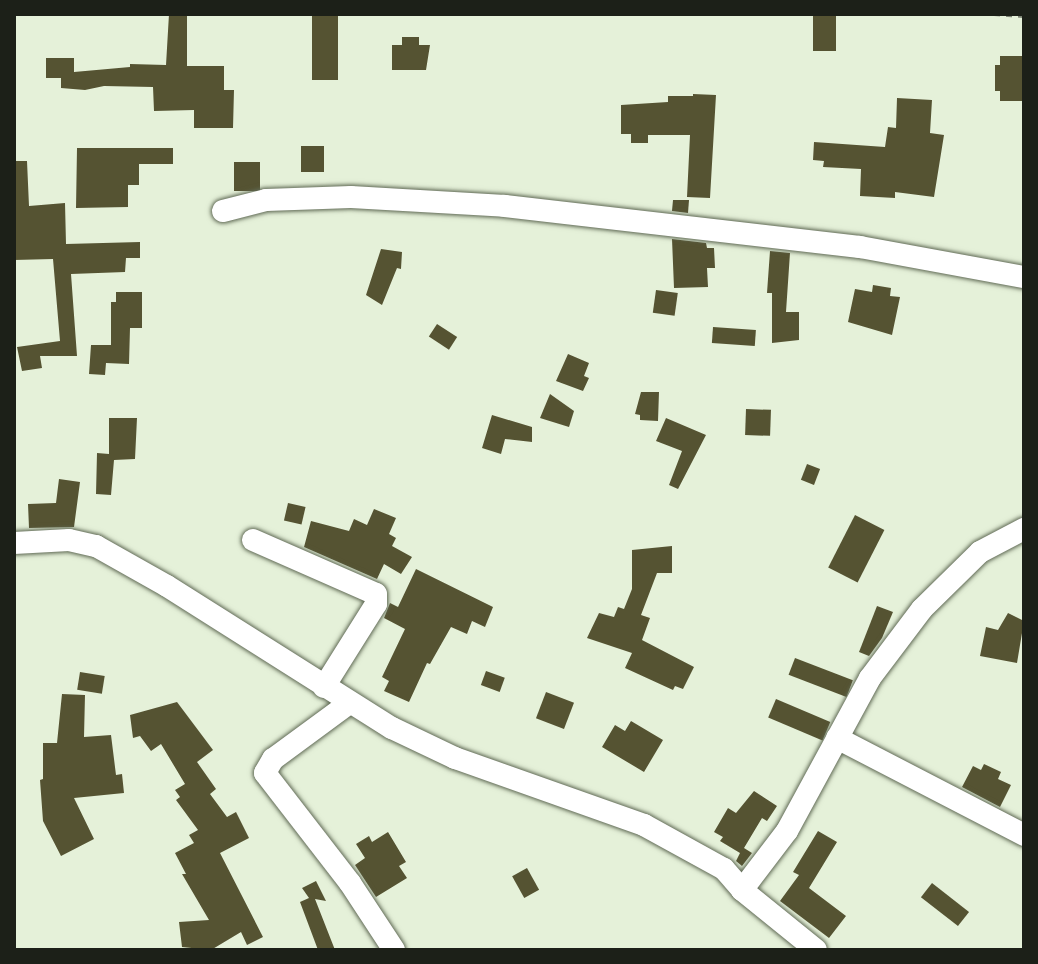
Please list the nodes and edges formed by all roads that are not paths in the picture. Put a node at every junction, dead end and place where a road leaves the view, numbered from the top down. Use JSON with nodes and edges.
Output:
{"nodes":[{"id":1,"x":223,"y":211,"type":"dead end"},
{"id":2,"x":1024,"y":277,"type":"edge"},
{"id":3,"x":1024,"y":529,"type":"edge"},
{"id":4,"x":253,"y":540,"type":"dead end"},
{"id":5,"x":14,"y":543,"type":"edge"},
{"id":6,"x":324,"y":687,"type":"junction"},
{"id":7,"x":348,"y":704,"type":"junction"},
{"id":8,"x":837,"y":738,"type":"junction"},
{"id":9,"x":1024,"y":835,"type":"edge"},
{"id":10,"x":742,"y":890,"type":"junction"},
{"id":11,"x":394,"y":950,"type":"edge"},
{"id":12,"x":816,"y":950,"type":"edge"}],
"edges":[{"from":1,"to":2,"type":"street"},
{"from":3,"to":8,"type":"street"},
{"from":4,"to":6,"type":"street"},
{"from":5,"to":6,"type":"street"},
{"from":6,"to":7,"type":"street"},
{"from":7,"to":10,"type":"street"},
{"from":7,"to":11,"type":"street"},
{"from":8,"to":9,"type":"street"},
{"from":8,"to":10,"type":"street"},
{"from":10,"to":12,"type":"street"}]}
